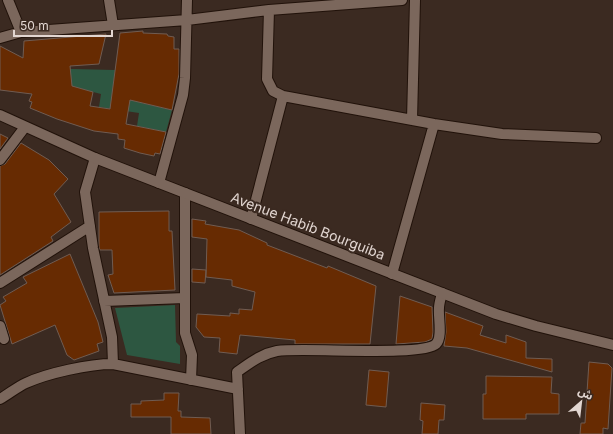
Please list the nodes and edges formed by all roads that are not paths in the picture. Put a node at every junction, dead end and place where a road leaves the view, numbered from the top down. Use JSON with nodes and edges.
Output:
{"nodes":[{"id":1,"x":8,"y":0,"type":"edge"},
{"id":2,"x":110,"y":0,"type":"edge"},
{"id":3,"x":186,"y":0,"type":"edge"},
{"id":4,"x":402,"y":0,"type":"edge"},
{"id":5,"x":415,"y":0,"type":"edge"},
{"id":6,"x":269,"y":10,"type":"junction"},
{"id":7,"x":187,"y":20,"type":"junction"},
{"id":8,"x":113,"y":25,"type":"junction"},
{"id":9,"x":21,"y":32,"type":"junction"},
{"id":10,"x":0,"y":38,"type":"edge"},
{"id":11,"x":283,"y":96,"type":"junction"},
{"id":12,"x":0,"y":116,"type":"edge"},
{"id":13,"x":412,"y":120,"type":"junction"},
{"id":14,"x":434,"y":124,"type":"junction"},
{"id":15,"x":25,"y":127,"type":"junction"},
{"id":16,"x":596,"y":138,"type":"dead end"},
{"id":17,"x":95,"y":158,"type":"junction"},
{"id":18,"x":0,"y":160,"type":"edge"},
{"id":19,"x":159,"y":183,"type":"junction"},
{"id":20,"x":184,"y":193,"type":"junction"},
{"id":21,"x":251,"y":219,"type":"junction"},
{"id":22,"x":90,"y":226,"type":"junction"},
{"id":23,"x":392,"y":274,"type":"junction"},
{"id":24,"x":0,"y":283,"type":"edge"},
{"id":25,"x":442,"y":293,"type":"junction"},
{"id":26,"x":185,"y":298,"type":"junction"},
{"id":27,"x":104,"y":301,"type":"junction"},
{"id":28,"x":0,"y":326,"type":"edge"},
{"id":29,"x":4,"y":339,"type":"dead end"},
{"id":30,"x":613,"y":345,"type":"edge"},
{"id":31,"x":113,"y":364,"type":"junction"},
{"id":32,"x":191,"y":380,"type":"junction"},
{"id":33,"x":238,"y":389,"type":"junction"},
{"id":34,"x":0,"y":400,"type":"edge"},
{"id":35,"x":243,"y":434,"type":"edge"}],
"edges":[{"from":1,"to":9,"type":"street"},
{"from":2,"to":8,"type":"street"},
{"from":3,"to":7,"type":"street"},
{"from":4,"to":6,"type":"street"},
{"from":5,"to":13,"type":"street"},
{"from":6,"to":7,"type":"street"},
{"from":6,"to":11,"type":"street"},
{"from":7,"to":8,"type":"street"},
{"from":7,"to":19,"type":"street"},
{"from":8,"to":9,"type":"street"},
{"from":9,"to":10,"type":"street"},
{"from":11,"to":13,"type":"street"},
{"from":11,"to":21,"type":"street"},
{"from":12,"to":15,"type":"street","name":"Avenue Habib Bourguiba"},
{"from":13,"to":14,"type":"street"},
{"from":14,"to":16,"type":"street"},
{"from":14,"to":23,"type":"street"},
{"from":15,"to":17,"type":"street","name":"Avenue Habib Bourguiba"},
{"from":15,"to":18,"type":"street"},
{"from":17,"to":19,"type":"street","name":"Avenue Habib Bourguiba"},
{"from":17,"to":22,"type":"street"},
{"from":19,"to":20,"type":"street","name":"Avenue Habib Bourguiba"},
{"from":20,"to":21,"type":"street","name":"Avenue Habib Bourguiba"},
{"from":20,"to":26,"type":"street"},
{"from":21,"to":23,"type":"street","name":"Avenue Habib Bourguiba"},
{"from":22,"to":24,"type":"street"},
{"from":22,"to":27,"type":"street"},
{"from":23,"to":25,"type":"street","name":"Avenue Habib Bourguiba"},
{"from":25,"to":30,"type":"street","name":"Avenue Habib Bourguiba"},
{"from":25,"to":33,"type":"street"},
{"from":26,"to":27,"type":"street"},
{"from":26,"to":32,"type":"street"},
{"from":27,"to":31,"type":"street"},
{"from":28,"to":29,"type":"street"},
{"from":31,"to":32,"type":"street"},
{"from":31,"to":34,"type":"street"},
{"from":32,"to":33,"type":"street"},
{"from":33,"to":35,"type":"street"}]}
